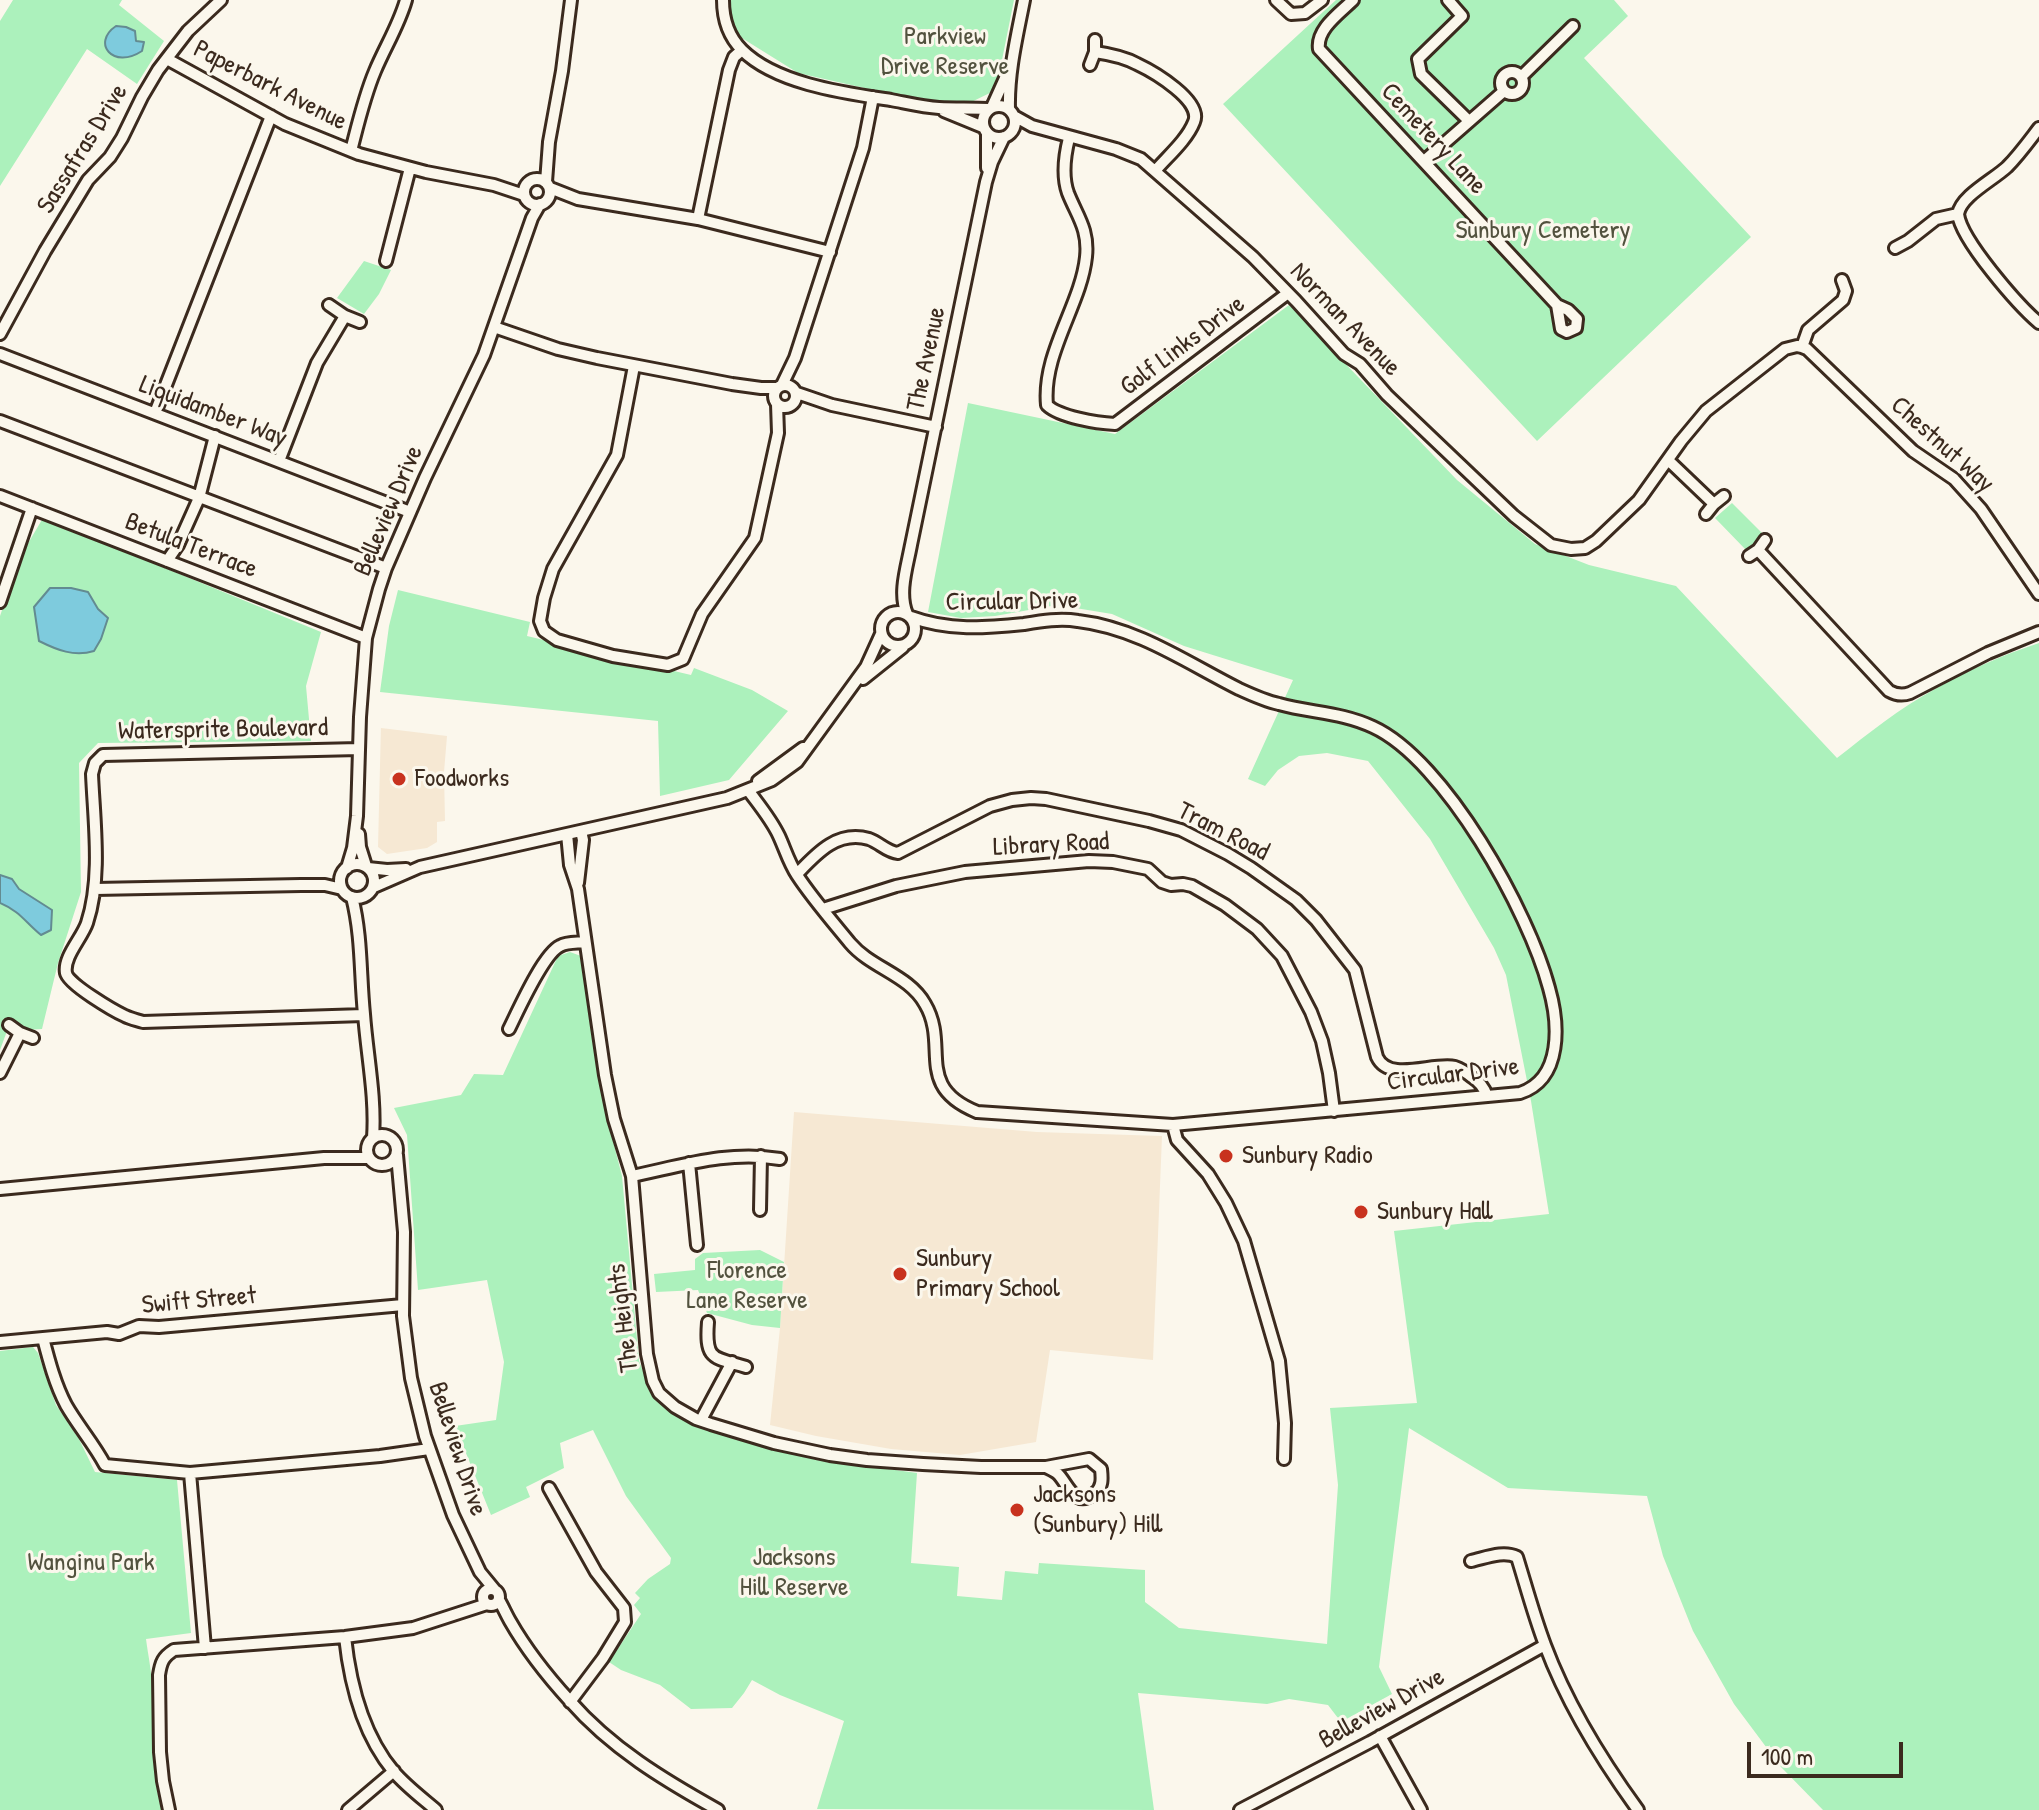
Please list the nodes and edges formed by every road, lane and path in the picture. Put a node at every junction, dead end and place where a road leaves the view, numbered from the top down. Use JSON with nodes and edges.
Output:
{"nodes":[{"id":1,"x":221,"y":0,"type":"edge"},
{"id":2,"x":406,"y":0,"type":"edge"},
{"id":3,"x":571,"y":0,"type":"edge"},
{"id":4,"x":723,"y":0,"type":"edge"},
{"id":5,"x":1024,"y":0,"type":"edge"},
{"id":6,"x":1276,"y":0,"type":"edge"},
{"id":7,"x":1322,"y":0,"type":"edge"},
{"id":8,"x":1353,"y":0,"type":"edge"},
{"id":9,"x":1448,"y":0,"type":"edge"},
{"id":10,"x":1573,"y":26,"type":"dead end"},
{"id":11,"x":742,"y":50,"type":"junction"},
{"id":12,"x":167,"y":59,"type":"junction"},
{"id":13,"x":1012,"y":59,"type":"junction"},
{"id":14,"x":1090,"y":65,"type":"dead end"},
{"id":15,"x":873,"y":97,"type":"junction"},
{"id":16,"x":938,"y":108,"type":"junction"},
{"id":17,"x":990,"y":108,"type":"junction"},
{"id":18,"x":1011,"y":112,"type":"junction"},
{"id":19,"x":271,"y":116,"type":"junction"},
{"id":20,"x":1469,"y":121,"type":"junction"},
{"id":21,"x":2039,"y":128,"type":"edge"},
{"id":22,"x":985,"y":130,"type":"junction"},
{"id":23,"x":1007,"y":135,"type":"junction"},
{"id":24,"x":1066,"y":137,"type":"junction"},
{"id":25,"x":549,"y":142,"type":"junction"},
{"id":26,"x":351,"y":151,"type":"junction"},
{"id":27,"x":1424,"y":161,"type":"junction"},
{"id":28,"x":410,"y":168,"type":"junction"},
{"id":29,"x":1155,"y":171,"type":"junction"},
{"id":30,"x":530,"y":181,"type":"junction"},
{"id":31,"x":986,"y":182,"type":"junction"},
{"id":32,"x":494,"y":185,"type":"junction"},
{"id":33,"x":546,"y":194,"type":"junction"},
{"id":34,"x":526,"y":198,"type":"junction"},
{"id":35,"x":1958,"y":214,"type":"junction"},
{"id":36,"x":698,"y":219,"type":"junction"},
{"id":37,"x":525,"y":238,"type":"junction"},
{"id":38,"x":1895,"y":248,"type":"dead end"},
{"id":39,"x":830,"y":252,"type":"junction"},
{"id":40,"x":386,"y":261,"type":"dead end"},
{"id":41,"x":1842,"y":280,"type":"dead end"},
{"id":42,"x":1288,"y":293,"type":"junction"},
{"id":43,"x":329,"y":305,"type":"dead end"},
{"id":44,"x":1557,"y":305,"type":"dead end"},
{"id":45,"x":345,"y":316,"type":"junction"},
{"id":46,"x":360,"y":322,"type":"dead end"},
{"id":47,"x":2039,"y":323,"type":"edge"},
{"id":48,"x":494,"y":327,"type":"junction"},
{"id":49,"x":0,"y":334,"type":"edge"},
{"id":50,"x":1802,"y":347,"type":"junction"},
{"id":51,"x":0,"y":354,"type":"edge"},
{"id":52,"x":634,"y":366,"type":"junction"},
{"id":53,"x":785,"y":396,"type":"junction"},
{"id":54,"x":155,"y":413,"type":"junction"},
{"id":55,"x":0,"y":421,"type":"edge"},
{"id":56,"x":936,"y":427,"type":"junction"},
{"id":57,"x":215,"y":436,"type":"junction"},
{"id":58,"x":1668,"y":460,"type":"junction"},
{"id":59,"x":279,"y":461,"type":"junction"},
{"id":60,"x":0,"y":496,"type":"edge"},
{"id":61,"x":1724,"y":496,"type":"dead end"},
{"id":62,"x":199,"y":498,"type":"junction"},
{"id":63,"x":1714,"y":504,"type":"junction"},
{"id":64,"x":32,"y":508,"type":"junction"},
{"id":65,"x":410,"y":512,"type":"junction"},
{"id":66,"x":1706,"y":514,"type":"dead end"},
{"id":67,"x":911,"y":545,"type":"junction"},
{"id":68,"x":1757,"y":549,"type":"dead end"},
{"id":69,"x":167,"y":561,"type":"junction"},
{"id":70,"x":386,"y":568,"type":"junction"},
{"id":71,"x":2038,"y":593,"type":"edge"},
{"id":72,"x":0,"y":602,"type":"edge"},
{"id":73,"x":888,"y":615,"type":"junction"},
{"id":74,"x":909,"y":616,"type":"junction"},
{"id":75,"x":2039,"y":632,"type":"edge"},
{"id":76,"x":881,"y":634,"type":"junction"},
{"id":77,"x":366,"y":638,"type":"junction"},
{"id":78,"x":905,"y":645,"type":"junction"},
{"id":79,"x":844,"y":698,"type":"junction"},
{"id":80,"x":359,"y":749,"type":"junction"},
{"id":81,"x":748,"y":790,"type":"junction"},
{"id":82,"x":357,"y":816,"type":"junction"},
{"id":83,"x":581,"y":831,"type":"junction"},
{"id":84,"x":567,"y":834,"type":"junction"},
{"id":85,"x":367,"y":867,"type":"junction"},
{"id":86,"x":420,"y":867,"type":"junction"},
{"id":87,"x":797,"y":874,"type":"junction"},
{"id":88,"x":343,"y":878,"type":"junction"},
{"id":89,"x":95,"y":889,"type":"junction"},
{"id":90,"x":578,"y":889,"type":"junction"},
{"id":91,"x":371,"y":891,"type":"junction"},
{"id":92,"x":352,"y":897,"type":"junction"},
{"id":93,"x":823,"y":909,"type":"junction"},
{"id":94,"x":360,"y":937,"type":"junction"},
{"id":95,"x":585,"y":942,"type":"junction"},
{"id":96,"x":364,"y":1015,"type":"junction"},
{"id":97,"x":9,"y":1025,"type":"dead end"},
{"id":98,"x":509,"y":1029,"type":"dead end"},
{"id":99,"x":20,"y":1033,"type":"junction"},
{"id":100,"x":33,"y":1038,"type":"dead end"},
{"id":101,"x":0,"y":1073,"type":"edge"},
{"id":102,"x":1487,"y":1096,"type":"junction"},
{"id":103,"x":373,"y":1100,"type":"junction"},
{"id":104,"x":1334,"y":1111,"type":"junction"},
{"id":105,"x":1173,"y":1125,"type":"junction"},
{"id":106,"x":391,"y":1138,"type":"junction"},
{"id":107,"x":371,"y":1140,"type":"junction"},
{"id":108,"x":397,"y":1155,"type":"junction"},
{"id":109,"x":761,"y":1156,"type":"junction"},
{"id":110,"x":324,"y":1158,"type":"junction"},
{"id":111,"x":369,"y":1158,"type":"junction"},
{"id":112,"x":780,"y":1159,"type":"dead end"},
{"id":113,"x":689,"y":1163,"type":"junction"},
{"id":114,"x":380,"y":1165,"type":"junction"},
{"id":115,"x":632,"y":1176,"type":"junction"},
{"id":116,"x":0,"y":1189,"type":"edge"},
{"id":117,"x":401,"y":1193,"type":"junction"},
{"id":118,"x":760,"y":1210,"type":"dead end"},
{"id":119,"x":697,"y":1245,"type":"dead end"},
{"id":120,"x":403,"y":1305,"type":"junction"},
{"id":121,"x":708,"y":1322,"type":"dead end"},
{"id":122,"x":43,"y":1338,"type":"junction"},
{"id":123,"x":0,"y":1342,"type":"edge"},
{"id":124,"x":732,"y":1362,"type":"junction"},
{"id":125,"x":746,"y":1367,"type":"dead end"},
{"id":126,"x":701,"y":1420,"type":"junction"},
{"id":127,"x":429,"y":1449,"type":"junction"},
{"id":128,"x":1284,"y":1459,"type":"dead end"},
{"id":129,"x":1046,"y":1467,"type":"junction"},
{"id":130,"x":190,"y":1473,"type":"junction"},
{"id":131,"x":549,"y":1488,"type":"dead end"},
{"id":132,"x":1471,"y":1561,"type":"dead end"},
{"id":133,"x":490,"y":1598,"type":"junction"},
{"id":134,"x":345,"y":1637,"type":"junction"},
{"id":135,"x":1545,"y":1645,"type":"junction"},
{"id":136,"x":205,"y":1648,"type":"junction"},
{"id":137,"x":570,"y":1702,"type":"junction"},
{"id":138,"x":1380,"y":1736,"type":"junction"},
{"id":139,"x":394,"y":1771,"type":"junction"},
{"id":140,"x":169,"y":1810,"type":"edge"},
{"id":141,"x":348,"y":1810,"type":"edge"},
{"id":142,"x":436,"y":1810,"type":"edge"},
{"id":143,"x":718,"y":1810,"type":"edge"},
{"id":144,"x":1240,"y":1810,"type":"edge"},
{"id":145,"x":1421,"y":1810,"type":"edge"},
{"id":146,"x":1638,"y":1810,"type":"edge"}],
"edges":[{"from":1,"to":12,"type":"street","name":"Sassafras Drive"},
{"from":2,"to":26,"type":"street"},
{"from":3,"to":25,"type":"street","name":"Belleview Drive"},
{"from":4,"to":11,"type":"street"},
{"from":5,"to":13,"type":"street"},
{"from":6,"to":7,"type":"street"},
{"from":8,"to":27,"type":"street","name":"Cemetery Lane"},
{"from":9,"to":20,"type":"street"},
{"from":10,"to":20,"type":"street"},
{"from":11,"to":15,"type":"street"},
{"from":11,"to":36,"type":"street"},
{"from":12,"to":19,"type":"street","name":"Paperbark Avenue"},
{"from":12,"to":49,"type":"street","name":"Sassafras Drive"},
{"from":13,"to":17,"type":"street"},
{"from":13,"to":18,"type":"street"},
{"from":14,"to":29,"type":"street"},
{"from":15,"to":16,"type":"street"},
{"from":15,"to":39,"type":"street"},
{"from":16,"to":17,"type":"street"},
{"from":16,"to":22,"type":"street"},
{"from":17,"to":18,"type":"street"},
{"from":17,"to":22,"type":"street"},
{"from":18,"to":23,"type":"street"},
{"from":18,"to":24,"type":"street","name":"Norman Avenue"},
{"from":19,"to":26,"type":"street","name":"Paperbark Avenue"},
{"from":19,"to":54,"type":"street"},
{"from":20,"to":27,"type":"street"},
{"from":21,"to":35,"type":"street"},
{"from":22,"to":23,"type":"street"},
{"from":22,"to":31,"type":"street","name":"The Avenue"},
{"from":23,"to":24,"type":"street","name":"Norman Avenue"},
{"from":23,"to":31,"type":"street","name":"The Avenue"},
{"from":24,"to":29,"type":"street","name":"Norman Avenue"},
{"from":24,"to":42,"type":"street","name":"Golf Links Drive"},
{"from":25,"to":30,"type":"street","name":"Belleview Drive"},
{"from":25,"to":33,"type":"street","name":"Belleview Drive"},
{"from":26,"to":28,"type":"street","name":"Paperbark Avenue"},
{"from":27,"to":44,"type":"street","name":"Cemetery Lane"},
{"from":28,"to":32,"type":"street","name":"Paperbark Avenue"},
{"from":28,"to":40,"type":"street"},
{"from":29,"to":42,"type":"street","name":"Norman Avenue"},
{"from":30,"to":32,"type":"street","name":"Paperbark Avenue"},
{"from":30,"to":33,"type":"street"},
{"from":30,"to":34,"type":"street","name":"Belleview Drive"},
{"from":31,"to":56,"type":"street","name":"The Avenue"},
{"from":32,"to":34,"type":"street","name":"Paperbark Avenue"},
{"from":33,"to":34,"type":"street","name":"Paperbark Avenue"},
{"from":33,"to":36,"type":"street"},
{"from":33,"to":37,"type":"street","name":"Belleview Drive"},
{"from":34,"to":37,"type":"street","name":"Belleview Drive"},
{"from":35,"to":38,"type":"street"},
{"from":35,"to":47,"type":"street"},
{"from":36,"to":39,"type":"street"},
{"from":37,"to":48,"type":"street","name":"Belleview Drive"},
{"from":39,"to":53,"type":"street"},
{"from":41,"to":50,"type":"street"},
{"from":42,"to":58,"type":"street","name":"Norman Avenue"},
{"from":43,"to":45,"type":"street"},
{"from":45,"to":46,"type":"street"},
{"from":45,"to":59,"type":"street"},
{"from":48,"to":52,"type":"street"},
{"from":48,"to":65,"type":"street","name":"Belleview Drive"},
{"from":50,"to":58,"type":"street"},
{"from":50,"to":71,"type":"street","name":"Chestnut Way"},
{"from":51,"to":54,"type":"street","name":"Liquidamber Way"},
{"from":52,"to":53,"type":"street"},
{"from":52,"to":53,"type":"street"},
{"from":53,"to":56,"type":"street"},
{"from":54,"to":57,"type":"street","name":"Liquidamber Way"},
{"from":55,"to":62,"type":"street"},
{"from":56,"to":67,"type":"street","name":"The Avenue"},
{"from":57,"to":59,"type":"street","name":"Liquidamber Way"},
{"from":57,"to":62,"type":"street"},
{"from":58,"to":63,"type":"street"},
{"from":59,"to":65,"type":"street","name":"Liquidamber Way"},
{"from":60,"to":64,"type":"street","name":"Betula Terrace"},
{"from":61,"to":63,"type":"street"},
{"from":62,"to":69,"type":"street"},
{"from":62,"to":70,"type":"street"},
{"from":63,"to":66,"type":"street"},
{"from":64,"to":69,"type":"street","name":"Betula Terrace"},
{"from":64,"to":72,"type":"street"},
{"from":65,"to":70,"type":"street","name":"Belleview Drive"},
{"from":67,"to":73,"type":"street","name":"The Avenue"},
{"from":67,"to":74,"type":"street","name":"The Avenue"},
{"from":68,"to":75,"type":"street"},
{"from":69,"to":77,"type":"street","name":"Betula Terrace"},
{"from":70,"to":77,"type":"street","name":"Belleview Drive"},
{"from":73,"to":74,"type":"street"},
{"from":73,"to":76,"type":"street"},
{"from":74,"to":78,"type":"street"},
{"from":74,"to":102,"type":"street","name":"Circular Drive"},
{"from":76,"to":78,"type":"street"},
{"from":76,"to":79,"type":"street"},
{"from":77,"to":80,"type":"street","name":"Belleview Drive"},
{"from":78,"to":79,"type":"street"},
{"from":79,"to":81,"type":"street"},
{"from":80,"to":82,"type":"street","name":"Belleview Drive"},
{"from":80,"to":89,"type":"street","name":"Watersprite Boulevard"},
{"from":81,"to":83,"type":"street"},
{"from":81,"to":87,"type":"street","name":"Circular Drive"},
{"from":82,"to":85,"type":"street","name":"Belleview Drive"},
{"from":82,"to":88,"type":"street","name":"Belleview Drive"},
{"from":83,"to":84,"type":"street"},
{"from":83,"to":90,"type":"street","name":"The Heights"},
{"from":84,"to":86,"type":"street"},
{"from":84,"to":90,"type":"street","name":"The Heights"},
{"from":85,"to":86,"type":"street"},
{"from":85,"to":88,"type":"street"},
{"from":85,"to":91,"type":"street"},
{"from":86,"to":91,"type":"street"},
{"from":87,"to":93,"type":"street","name":"Circular Drive"},
{"from":87,"to":102,"type":"street","name":"Tram Road"},
{"from":88,"to":89,"type":"street"},
{"from":88,"to":92,"type":"street"},
{"from":89,"to":96,"type":"street","name":"Watersprite Boulevard"},
{"from":90,"to":95,"type":"street","name":"The Heights"},
{"from":91,"to":92,"type":"street"},
{"from":91,"to":94,"type":"street"},
{"from":92,"to":94,"type":"street"},
{"from":93,"to":104,"type":"street","name":"Library Road"},
{"from":93,"to":105,"type":"street","name":"Circular Drive"},
{"from":94,"to":96,"type":"street"},
{"from":95,"to":98,"type":"street"},
{"from":95,"to":115,"type":"street","name":"The Heights"},
{"from":96,"to":103,"type":"street"},
{"from":97,"to":99,"type":"street"},
{"from":99,"to":100,"type":"street"},
{"from":99,"to":101,"type":"street"},
{"from":102,"to":104,"type":"street","name":"Circular Drive"},
{"from":103,"to":106,"type":"street"},
{"from":103,"to":107,"type":"street"},
{"from":104,"to":105,"type":"street","name":"Circular Drive"},
{"from":105,"to":128,"type":"street"},
{"from":106,"to":107,"type":"street"},
{"from":106,"to":108,"type":"street"},
{"from":107,"to":110,"type":"street"},
{"from":107,"to":111,"type":"street"},
{"from":108,"to":114,"type":"street"},
{"from":108,"to":117,"type":"street","name":"Belleview Drive"},
{"from":109,"to":112,"type":"street"},
{"from":109,"to":113,"type":"street"},
{"from":109,"to":118,"type":"street"},
{"from":110,"to":111,"type":"street"},
{"from":110,"to":116,"type":"street"},
{"from":111,"to":114,"type":"street"},
{"from":113,"to":115,"type":"street"},
{"from":113,"to":119,"type":"street"},
{"from":114,"to":117,"type":"street"},
{"from":115,"to":126,"type":"street","name":"The Heights"},
{"from":117,"to":120,"type":"street","name":"Belleview Drive"},
{"from":120,"to":122,"type":"street","name":"Swift Street"},
{"from":120,"to":127,"type":"street","name":"Belleview Drive"},
{"from":121,"to":124,"type":"street"},
{"from":122,"to":123,"type":"street","name":"Swift Street"},
{"from":122,"to":130,"type":"street"},
{"from":124,"to":125,"type":"street"},
{"from":124,"to":126,"type":"street"},
{"from":126,"to":129,"type":"street","name":"The Heights"},
{"from":127,"to":130,"type":"street"},
{"from":127,"to":133,"type":"street","name":"Belleview Drive"},
{"from":129,"to":129,"type":"street","name":"The Heights"},
{"from":130,"to":136,"type":"street"},
{"from":131,"to":137,"type":"street"},
{"from":132,"to":135,"type":"street"},
{"from":133,"to":134,"type":"street"},
{"from":133,"to":137,"type":"street","name":"Belleview Drive"},
{"from":134,"to":136,"type":"street"},
{"from":134,"to":139,"type":"street"},
{"from":135,"to":138,"type":"street","name":"Belleview Drive"},
{"from":135,"to":146,"type":"street"},
{"from":136,"to":140,"type":"street"},
{"from":137,"to":143,"type":"street","name":"Belleview Drive"},
{"from":138,"to":144,"type":"street","name":"Belleview Drive"},
{"from":138,"to":145,"type":"street"},
{"from":139,"to":141,"type":"street"},
{"from":139,"to":142,"type":"street"}]}
